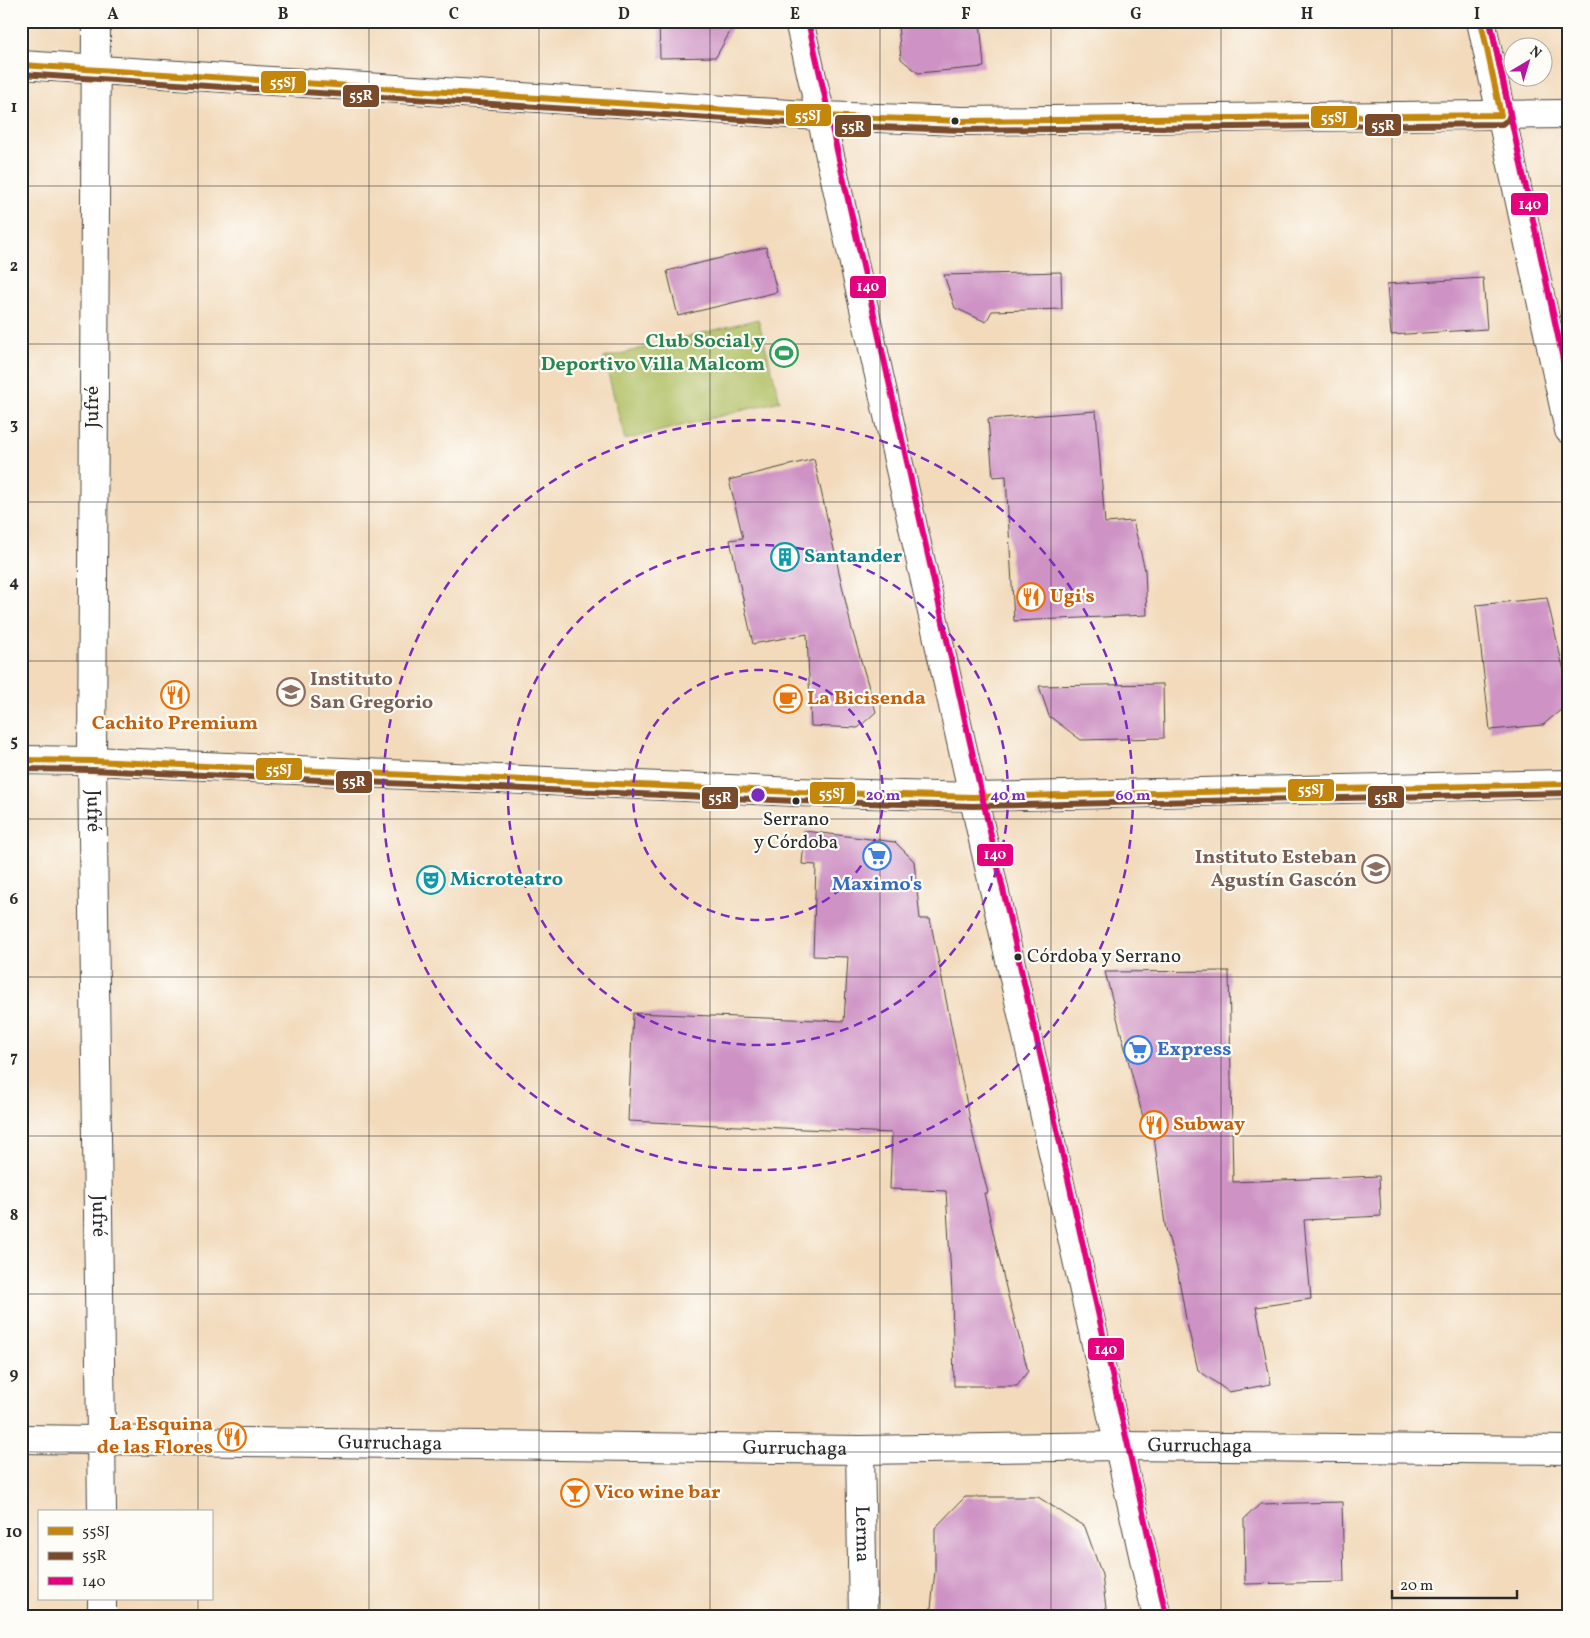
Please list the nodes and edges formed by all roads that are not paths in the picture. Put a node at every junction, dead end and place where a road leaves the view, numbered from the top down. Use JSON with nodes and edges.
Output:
{"nodes":[{"id":1,"x":96,"y":21,"type":"edge"},
{"id":2,"x":799,"y":21,"type":"edge"},
{"id":3,"x":1481,"y":21,"type":"edge"},
{"id":4,"x":21,"y":65,"type":"edge"},
{"id":5,"x":95,"y":69,"type":"junction"},
{"id":6,"x":1569,"y":114,"type":"edge"},
{"id":7,"x":1501,"y":115,"type":"junction"},
{"id":8,"x":821,"y":116,"type":"junction"},
{"id":9,"x":1569,"y":430,"type":"edge"},
{"id":10,"x":21,"y":760,"type":"edge"},
{"id":11,"x":92,"y":761,"type":"junction"},
{"id":12,"x":1569,"y":784,"type":"edge"},
{"id":13,"x":973,"y":797,"type":"junction"},
{"id":14,"x":21,"y":1439,"type":"edge"},
{"id":15,"x":102,"y":1439,"type":"junction"},
{"id":16,"x":1118,"y":1446,"type":"junction"},
{"id":17,"x":860,"y":1450,"type":"junction"},
{"id":18,"x":1569,"y":1450,"type":"edge"},
{"id":19,"x":102,"y":1510,"type":"edge"},
{"id":20,"x":102,"y":1600,"type":"edge"},
{"id":21,"x":102,"y":1617,"type":"edge"},
{"id":22,"x":863,"y":1617,"type":"edge"},
{"id":23,"x":1157,"y":1617,"type":"edge"}],
"edges":[{"from":1,"to":5,"type":"street","name":"Jufré"},
{"from":2,"to":8,"type":"street"},
{"from":3,"to":7,"type":"street"},
{"from":4,"to":5,"type":"street"},
{"from":5,"to":8,"type":"street"},
{"from":5,"to":11,"type":"street","name":"Jufré"},
{"from":6,"to":7,"type":"street"},
{"from":7,"to":8,"type":"street"},
{"from":7,"to":9,"type":"street"},
{"from":8,"to":13,"type":"street"},
{"from":10,"to":11,"type":"street"},
{"from":11,"to":13,"type":"street"},
{"from":11,"to":15,"type":"street","name":"Jufré"},
{"from":12,"to":13,"type":"street"},
{"from":13,"to":16,"type":"street"},
{"from":14,"to":15,"type":"street","name":"Gurruchaga"},
{"from":15,"to":17,"type":"street","name":"Gurruchaga"},
{"from":15,"to":19,"type":"street","name":"Jufré"},
{"from":16,"to":17,"type":"street","name":"Gurruchaga"},
{"from":16,"to":18,"type":"street","name":"Gurruchaga"},
{"from":16,"to":23,"type":"street"},
{"from":17,"to":22,"type":"street","name":"Lerma"},
{"from":20,"to":21,"type":"street"}]}
